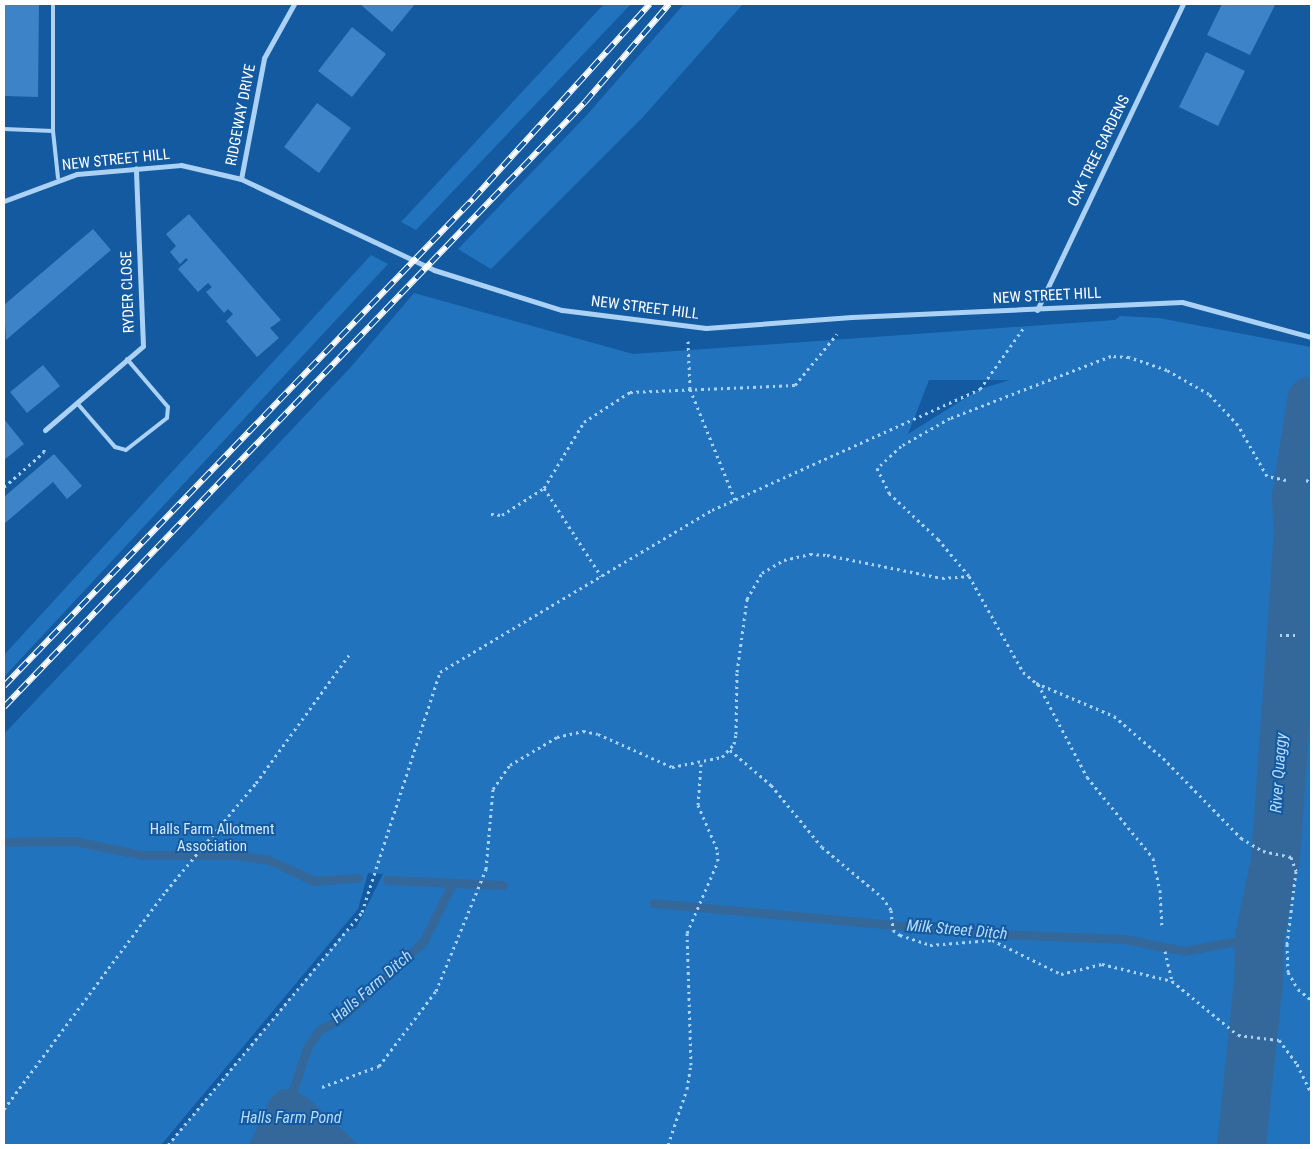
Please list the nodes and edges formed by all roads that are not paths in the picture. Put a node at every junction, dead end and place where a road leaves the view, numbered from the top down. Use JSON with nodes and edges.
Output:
{"nodes":[{"id":1,"x":53,"y":4,"type":"edge"},
{"id":2,"x":294,"y":4,"type":"edge"},
{"id":3,"x":1183,"y":4,"type":"edge"},
{"id":4,"x":4,"y":129,"type":"edge"},
{"id":5,"x":53,"y":131,"type":"junction"},
{"id":6,"x":136,"y":168,"type":"junction"},
{"id":7,"x":58,"y":178,"type":"junction"},
{"id":8,"x":241,"y":179,"type":"junction"},
{"id":9,"x":4,"y":201,"type":"edge"},
{"id":10,"x":1037,"y":310,"type":"junction"},
{"id":11,"x":1311,"y":337,"type":"edge"},
{"id":12,"x":127,"y":359,"type":"junction"},
{"id":13,"x":77,"y":403,"type":"junction"},
{"id":14,"x":46,"y":430,"type":"road end"}],
"edges":[{"from":1,"to":5,"type":"lane"},
{"from":2,"to":8,"type":"street","name":"RIDGEWAY DRIVE"},
{"from":3,"to":10,"type":"street","name":"OAK TREE GARDENS"},
{"from":4,"to":5,"type":"lane"},
{"from":5,"to":7,"type":"lane"},
{"from":6,"to":7,"type":"street","name":"NEW STREET HILL"},
{"from":6,"to":8,"type":"street","name":"NEW STREET HILL"},
{"from":6,"to":12,"type":"street","name":"RYDER CLOSE"},
{"from":7,"to":9,"type":"street","name":"NEW STREET HILL"},
{"from":8,"to":10,"type":"street","name":"NEW STREET HILL"},
{"from":10,"to":11,"type":"street","name":"NEW STREET HILL"},
{"from":12,"to":13,"type":"street","name":"RYDER CLOSE"},
{"from":12,"to":13,"type":"lane"},
{"from":13,"to":14,"type":"street","name":"RYDER CLOSE"}]}
